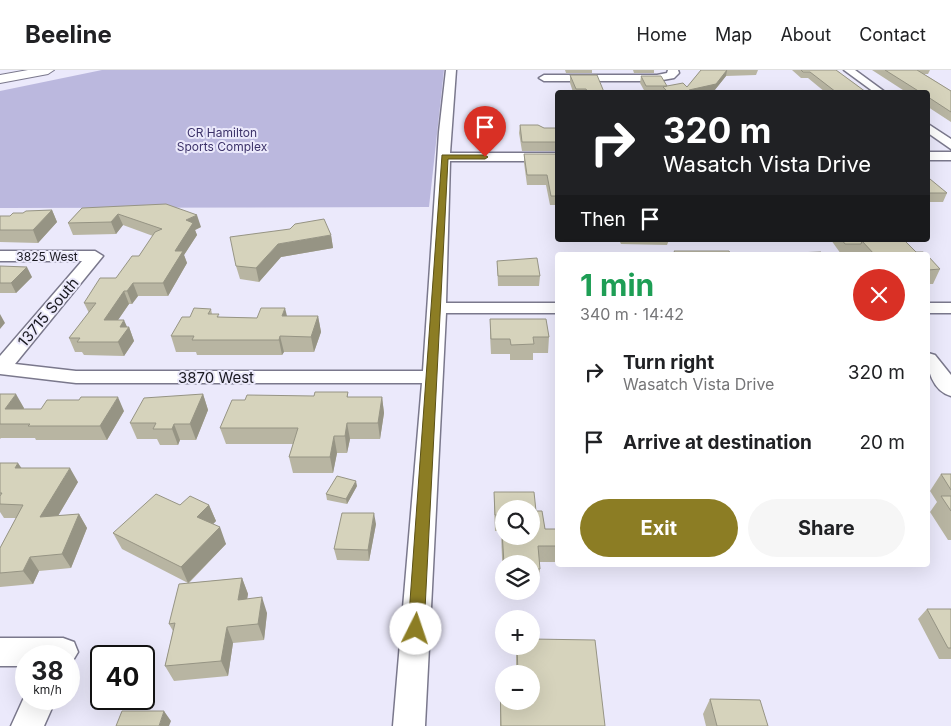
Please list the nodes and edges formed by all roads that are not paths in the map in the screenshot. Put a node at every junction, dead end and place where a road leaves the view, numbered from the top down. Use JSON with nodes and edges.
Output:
{"nodes":[{"id":1,"x":26,"y":70,"type":"edge"},
{"id":2,"x":48,"y":70,"type":"edge"},
{"id":3,"x":451,"y":70,"type":"edge"},
{"id":4,"x":673,"y":70,"type":"edge"},
{"id":5,"x":849,"y":70,"type":"edge"},
{"id":6,"x":0,"y":75,"type":"edge"},
{"id":7,"x":544,"y":78,"type":"dead end"},
{"id":8,"x":0,"y":79,"type":"edge"},
{"id":9,"x":877,"y":90,"type":"edge"},
{"id":10,"x":930,"y":129,"type":"edge"},
{"id":11,"x":951,"y":145,"type":"edge"},
{"id":12,"x":930,"y":156,"type":"edge"},
{"id":13,"x":951,"y":156,"type":"edge"},
{"id":14,"x":445,"y":157,"type":"junction"},
{"id":15,"x":555,"y":157,"type":"edge"},
{"id":16,"x":0,"y":256,"type":"edge"},
{"id":17,"x":94,"y":256,"type":"joint"},
{"id":18,"x":437,"y":308,"type":"junction"},
{"id":19,"x":555,"y":308,"type":"edge"},
{"id":20,"x":930,"y":308,"type":"edge"},
{"id":21,"x":951,"y":308,"type":"edge"},
{"id":22,"x":930,"y":363,"type":"edge"},
{"id":23,"x":1,"y":368,"type":"edge"},
{"id":24,"x":432,"y":377,"type":"junction"},
{"id":25,"x":951,"y":389,"type":"edge"},
{"id":26,"x":0,"y":652,"type":"edge"},
{"id":27,"x":15,"y":652,"type":"edge"},
{"id":28,"x":35,"y":710,"type":"edge"},
{"id":29,"x":27,"y":726,"type":"edge"},
{"id":30,"x":410,"y":726,"type":"edge"}],
"edges":[{"from":1,"to":6,"type":"highway"},
{"from":2,"to":8,"type":"highway"},
{"from":3,"to":14,"type":"street"},
{"from":4,"to":7,"type":"street"},
{"from":5,"to":9,"type":"street"},
{"from":10,"to":11,"type":"street"},
{"from":12,"to":13,"type":"street"},
{"from":14,"to":15,"type":"street"},
{"from":14,"to":18,"type":"street"},
{"from":16,"to":17,"type":"street","name":"3825 West"},
{"from":17,"to":23,"type":"street","name":"13715 South"},
{"from":18,"to":19,"type":"street"},
{"from":18,"to":24,"type":"street"},
{"from":20,"to":21,"type":"street"},
{"from":22,"to":25,"type":"street"},
{"from":23,"to":24,"type":"street","name":"3870 West"},
{"from":24,"to":30,"type":"street"},
{"from":26,"to":27,"type":"street"},
{"from":28,"to":29,"type":"street"}]}
